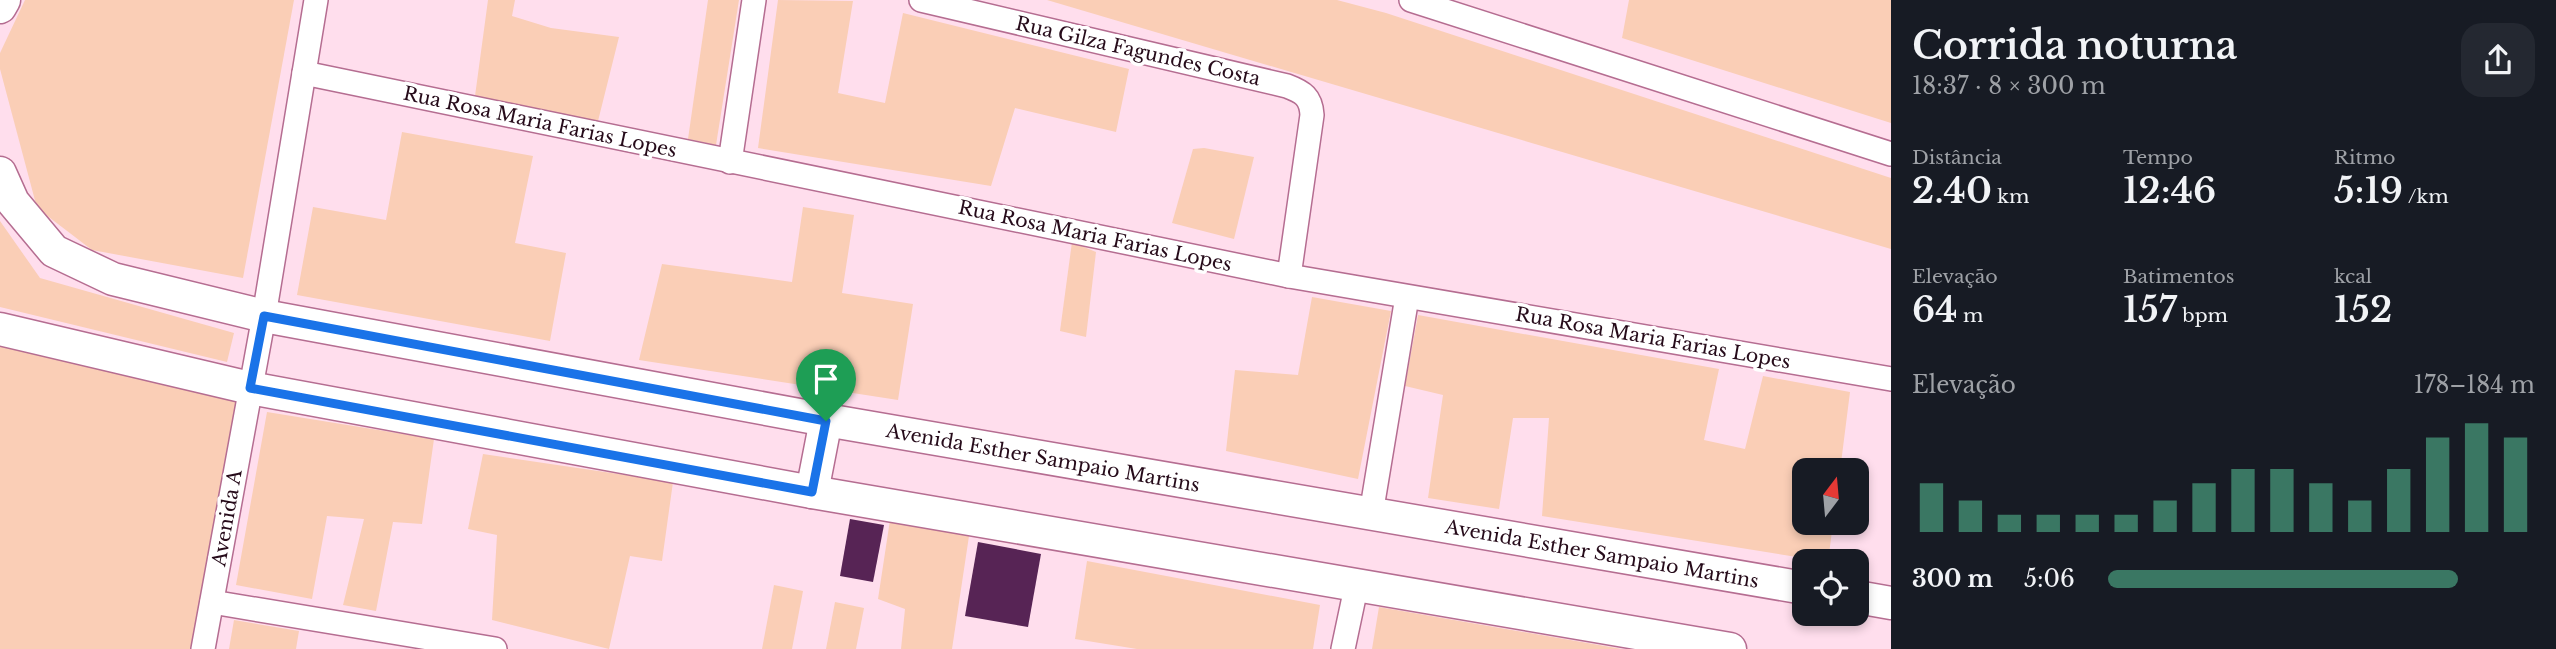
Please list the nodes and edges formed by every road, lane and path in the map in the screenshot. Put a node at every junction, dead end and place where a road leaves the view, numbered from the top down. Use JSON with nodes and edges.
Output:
{"nodes":[{"id":1,"x":4,"y":0,"type":"edge"},
{"id":2,"x":316,"y":0,"type":"edge"},
{"id":3,"x":754,"y":0,"type":"edge"},
{"id":4,"x":921,"y":0,"type":"edge"},
{"id":5,"x":1410,"y":0,"type":"edge"},
{"id":6,"x":0,"y":7,"type":"edge"},
{"id":7,"x":304,"y":73,"type":"junction"},
{"id":8,"x":1891,"y":154,"type":"edge"},
{"id":9,"x":730,"y":162,"type":"junction"},
{"id":10,"x":0,"y":173,"type":"edge"},
{"id":11,"x":1289,"y":276,"type":"junction"},
{"id":12,"x":1407,"y":297,"type":"junction"},
{"id":13,"x":264,"y":316,"type":"junction"},
{"id":14,"x":0,"y":329,"type":"edge"},
{"id":15,"x":1891,"y":379,"type":"edge"},
{"id":16,"x":250,"y":388,"type":"junction"},
{"id":17,"x":826,"y":421,"type":"junction"},
{"id":18,"x":812,"y":492,"type":"junction"},
{"id":19,"x":1371,"y":514,"type":"junction"},
{"id":20,"x":1357,"y":583,"type":"junction"},
{"id":21,"x":1792,"y":586,"type":"edge"},
{"id":22,"x":1869,"y":599,"type":"edge"},
{"id":23,"x":212,"y":602,"type":"junction"},
{"id":24,"x":1891,"y":603,"type":"edge"},
{"id":25,"x":204,"y":649,"type":"edge"},
{"id":26,"x":495,"y":649,"type":"edge"},
{"id":27,"x":1343,"y":649,"type":"edge"},
{"id":28,"x":1730,"y":649,"type":"edge"}],
"edges":[{"from":1,"to":6,"type":"street"},
{"from":2,"to":7,"type":"street","name":"Avenida A"},
{"from":3,"to":9,"type":"street"},
{"from":4,"to":11,"type":"street","name":"Rua Gilza Fagundes Costa"},
{"from":5,"to":8,"type":"street"},
{"from":7,"to":9,"type":"street","name":"Rua Rosa Maria Farias Lopes"},
{"from":7,"to":13,"type":"street","name":"Avenida A"},
{"from":9,"to":11,"type":"street","name":"Rua Rosa Maria Farias Lopes"},
{"from":10,"to":13,"type":"street","name":"Avenida Esther Sampaio Martins"},
{"from":11,"to":12,"type":"street","name":"Rua Rosa Maria Farias Lopes"},
{"from":12,"to":15,"type":"street","name":"Rua Rosa Maria Farias Lopes"},
{"from":12,"to":19,"type":"street"},
{"from":13,"to":16,"type":"street","name":"Avenida A"},
{"from":13,"to":17,"type":"street","name":"Avenida Esther Sampaio Martins"},
{"from":14,"to":16,"type":"street"},
{"from":16,"to":18,"type":"street"},
{"from":16,"to":23,"type":"street","name":"Avenida A"},
{"from":17,"to":18,"type":"street"},
{"from":17,"to":19,"type":"street","name":"Avenida Esther Sampaio Martins"},
{"from":18,"to":20,"type":"street"},
{"from":19,"to":21,"type":"street","name":"Avenida Esther Sampaio Martins"},
{"from":20,"to":27,"type":"street"},
{"from":20,"to":28,"type":"street"},
{"from":22,"to":24,"type":"street"},
{"from":23,"to":25,"type":"street","name":"Avenida A"},
{"from":23,"to":26,"type":"street"}]}
